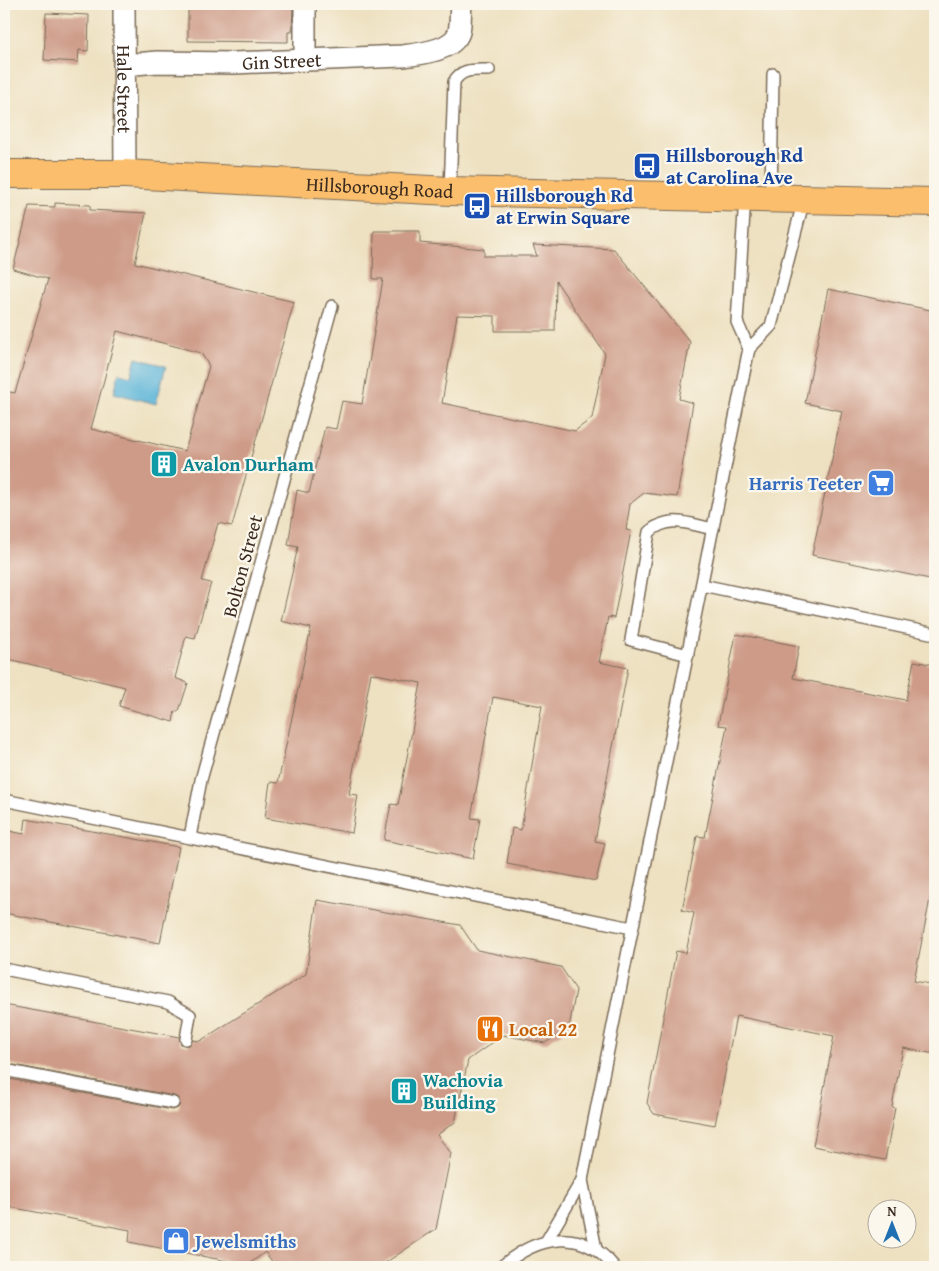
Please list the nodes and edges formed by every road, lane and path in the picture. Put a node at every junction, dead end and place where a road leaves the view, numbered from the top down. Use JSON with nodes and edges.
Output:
{"nodes":[{"id":1,"x":124,"y":4,"type":"edge"},
{"id":2,"x":306,"y":4,"type":"edge"},
{"id":3,"x":461,"y":4,"type":"edge"},
{"id":4,"x":305,"y":60,"type":"junction"},
{"id":5,"x":124,"y":65,"type":"junction"},
{"id":6,"x":489,"y":70,"type":"dead end"},
{"id":7,"x":773,"y":74,"type":"dead end"},
{"id":8,"x":4,"y":174,"type":"edge"},
{"id":9,"x":126,"y":174,"type":"junction"},
{"id":10,"x":450,"y":191,"type":"junction"},
{"id":11,"x":758,"y":198,"type":"junction"},
{"id":12,"x":804,"y":199,"type":"junction"},
{"id":13,"x":935,"y":202,"type":"edge"},
{"id":14,"x":332,"y":306,"type":"dead end"},
{"id":15,"x":749,"y":349,"type":"junction"},
{"id":16,"x":713,"y":529,"type":"junction"},
{"id":17,"x":702,"y":585,"type":"junction"},
{"id":18,"x":935,"y":634,"type":"edge"},
{"id":19,"x":688,"y":654,"type":"junction"},
{"id":20,"x":4,"y":800,"type":"edge"},
{"id":21,"x":190,"y":837,"type":"junction"},
{"id":22,"x":632,"y":928,"type":"junction"},
{"id":23,"x":4,"y":969,"type":"edge"},
{"id":24,"x":186,"y":1039,"type":"dead end"},
{"id":25,"x":4,"y":1070,"type":"edge"},
{"id":26,"x":173,"y":1102,"type":"dead end"},
{"id":27,"x":582,"y":1180,"type":"junction"},
{"id":28,"x":547,"y":1240,"type":"junction"},
{"id":29,"x":596,"y":1249,"type":"junction"},
{"id":30,"x":501,"y":1267,"type":"edge"},
{"id":31,"x":614,"y":1267,"type":"edge"}],
"edges":[{"from":1,"to":5,"type":"street","name":"Hale Street"},
{"from":2,"to":4,"type":"street"},
{"from":3,"to":4,"type":"street","name":"Gin Street"},
{"from":4,"to":5,"type":"street","name":"Gin Street"},
{"from":5,"to":9,"type":"street","name":"Hale Street"},
{"from":6,"to":10,"type":"lane"},
{"from":7,"to":11,"type":"lane"},
{"from":8,"to":9,"type":"main road","name":"Hillsborough Road"},
{"from":9,"to":10,"type":"main road","name":"Hillsborough Road"},
{"from":10,"to":11,"type":"main road","name":"Hillsborough Road"},
{"from":11,"to":12,"type":"main road","name":"Hillsborough Road"},
{"from":11,"to":15,"type":"lane"},
{"from":12,"to":13,"type":"main road","name":"Hillsborough Road"},
{"from":12,"to":15,"type":"lane"},
{"from":14,"to":21,"type":"lane","name":"Bolton Street"},
{"from":15,"to":16,"type":"lane"},
{"from":16,"to":17,"type":"lane"},
{"from":16,"to":19,"type":"lane"},
{"from":17,"to":18,"type":"lane"},
{"from":17,"to":19,"type":"lane"},
{"from":19,"to":22,"type":"lane"},
{"from":20,"to":21,"type":"lane"},
{"from":21,"to":22,"type":"lane"},
{"from":22,"to":27,"type":"lane"},
{"from":23,"to":24,"type":"lane"},
{"from":25,"to":26,"type":"lane"},
{"from":27,"to":28,"type":"lane"},
{"from":27,"to":29,"type":"lane"},
{"from":28,"to":29,"type":"lane"},
{"from":28,"to":30,"type":"lane"},
{"from":29,"to":31,"type":"lane"}]}
